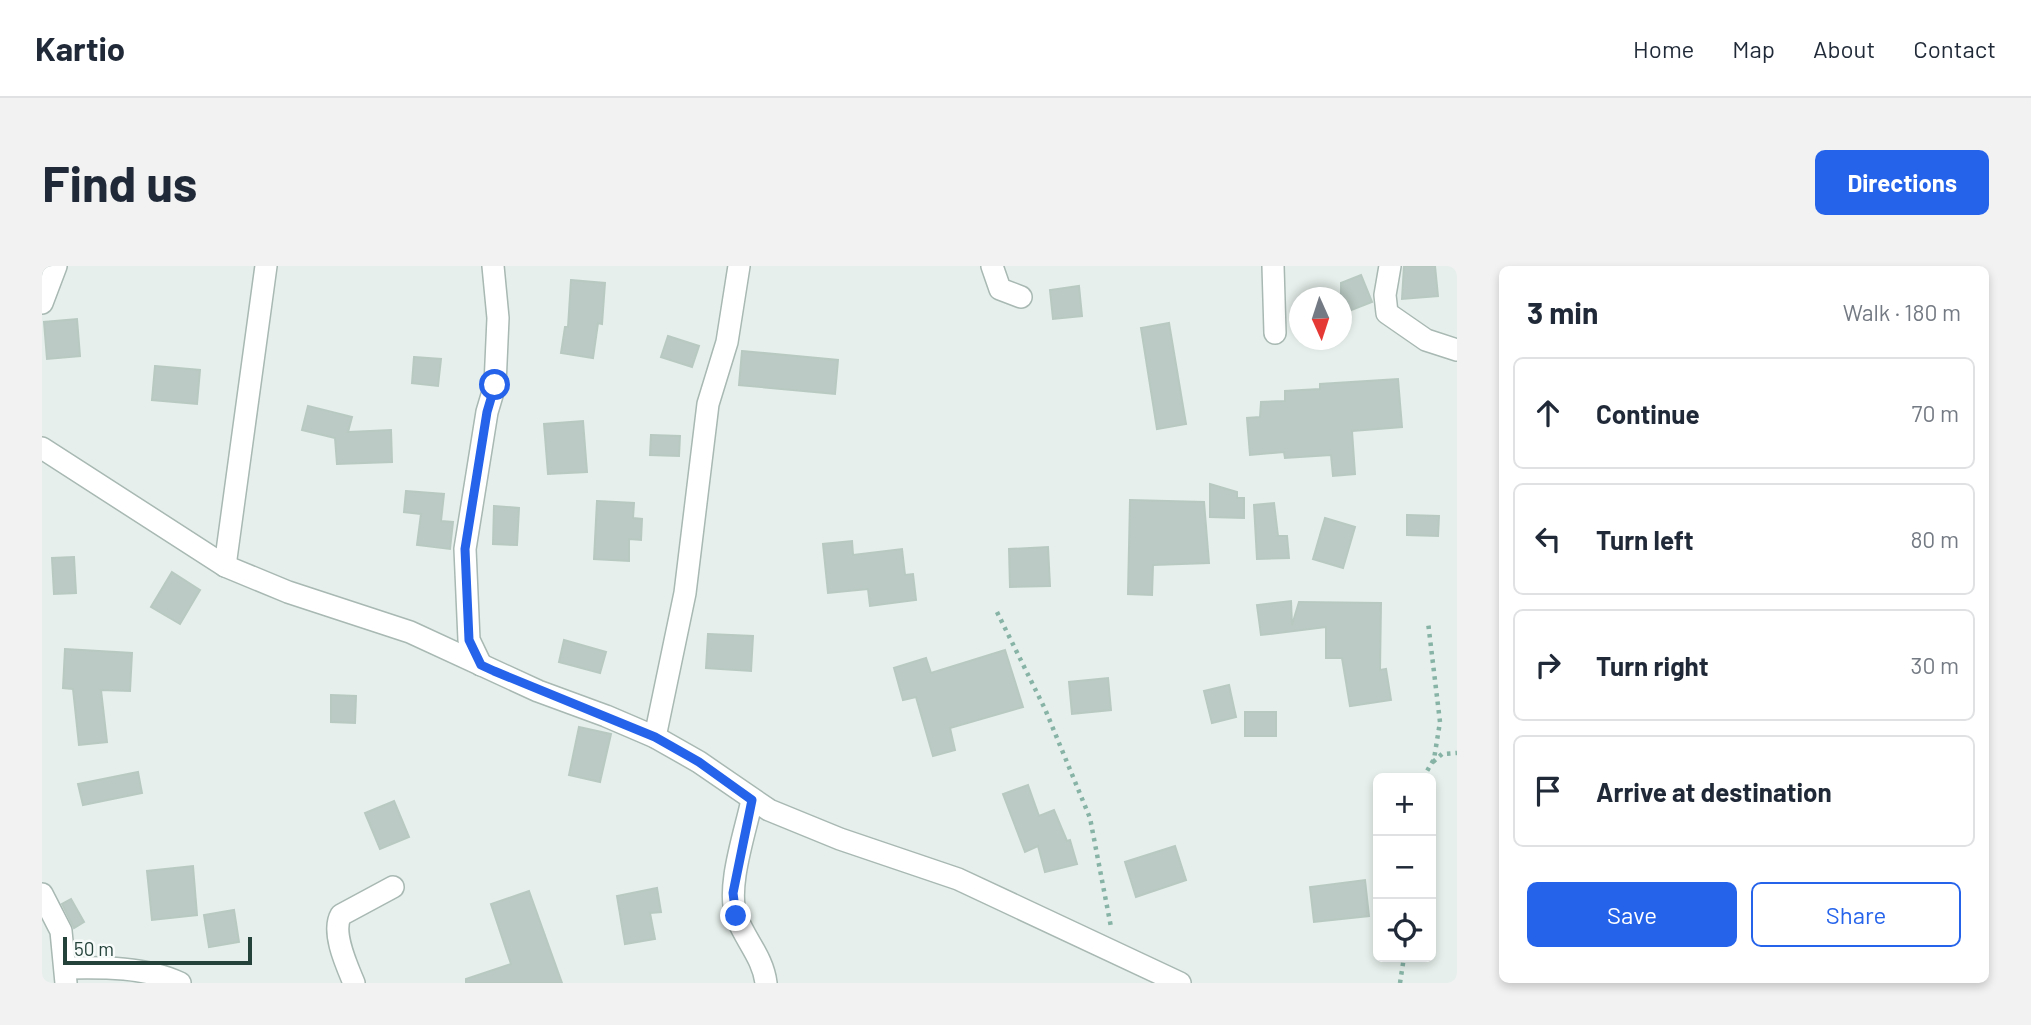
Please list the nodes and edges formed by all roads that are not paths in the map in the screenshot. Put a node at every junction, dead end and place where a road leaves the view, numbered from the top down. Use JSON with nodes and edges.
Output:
{"nodes":[{"id":1,"x":56,"y":266,"type":"edge"},
{"id":2,"x":266,"y":266,"type":"edge"},
{"id":3,"x":493,"y":266,"type":"edge"},
{"id":4,"x":739,"y":266,"type":"edge"},
{"id":5,"x":992,"y":266,"type":"edge"},
{"id":6,"x":1273,"y":266,"type":"edge"},
{"id":7,"x":1390,"y":266,"type":"edge"},
{"id":8,"x":1021,"y":297,"type":"dead end"},
{"id":9,"x":42,"y":303,"type":"edge"},
{"id":10,"x":1275,"y":332,"type":"dead end"},
{"id":11,"x":1457,"y":349,"type":"edge"},
{"id":12,"x":42,"y":447,"type":"edge"},
{"id":13,"x":225,"y":566,"type":"junction"},
{"id":14,"x":481,"y":665,"type":"junction"},
{"id":15,"x":655,"y":737,"type":"junction"},
{"id":16,"x":752,"y":800,"type":"junction"},
{"id":17,"x":393,"y":887,"type":"dead end"},
{"id":18,"x":42,"y":894,"type":"edge"},
{"id":19,"x":66,"y":975,"type":"edge"},
{"id":20,"x":180,"y":983,"type":"edge"},
{"id":21,"x":354,"y":983,"type":"edge"},
{"id":22,"x":766,"y":983,"type":"edge"},
{"id":23,"x":1180,"y":983,"type":"edge"}],
"edges":[{"from":1,"to":9,"type":"street"},
{"from":2,"to":13,"type":"street"},
{"from":3,"to":14,"type":"street"},
{"from":4,"to":15,"type":"street"},
{"from":5,"to":8,"type":"street"},
{"from":6,"to":10,"type":"street"},
{"from":7,"to":11,"type":"street"},
{"from":12,"to":13,"type":"street"},
{"from":13,"to":14,"type":"street"},
{"from":14,"to":15,"type":"street"},
{"from":15,"to":16,"type":"street"},
{"from":16,"to":22,"type":"street"},
{"from":16,"to":23,"type":"street"},
{"from":17,"to":21,"type":"street"},
{"from":18,"to":19,"type":"street"},
{"from":19,"to":20,"type":"street"}]}
